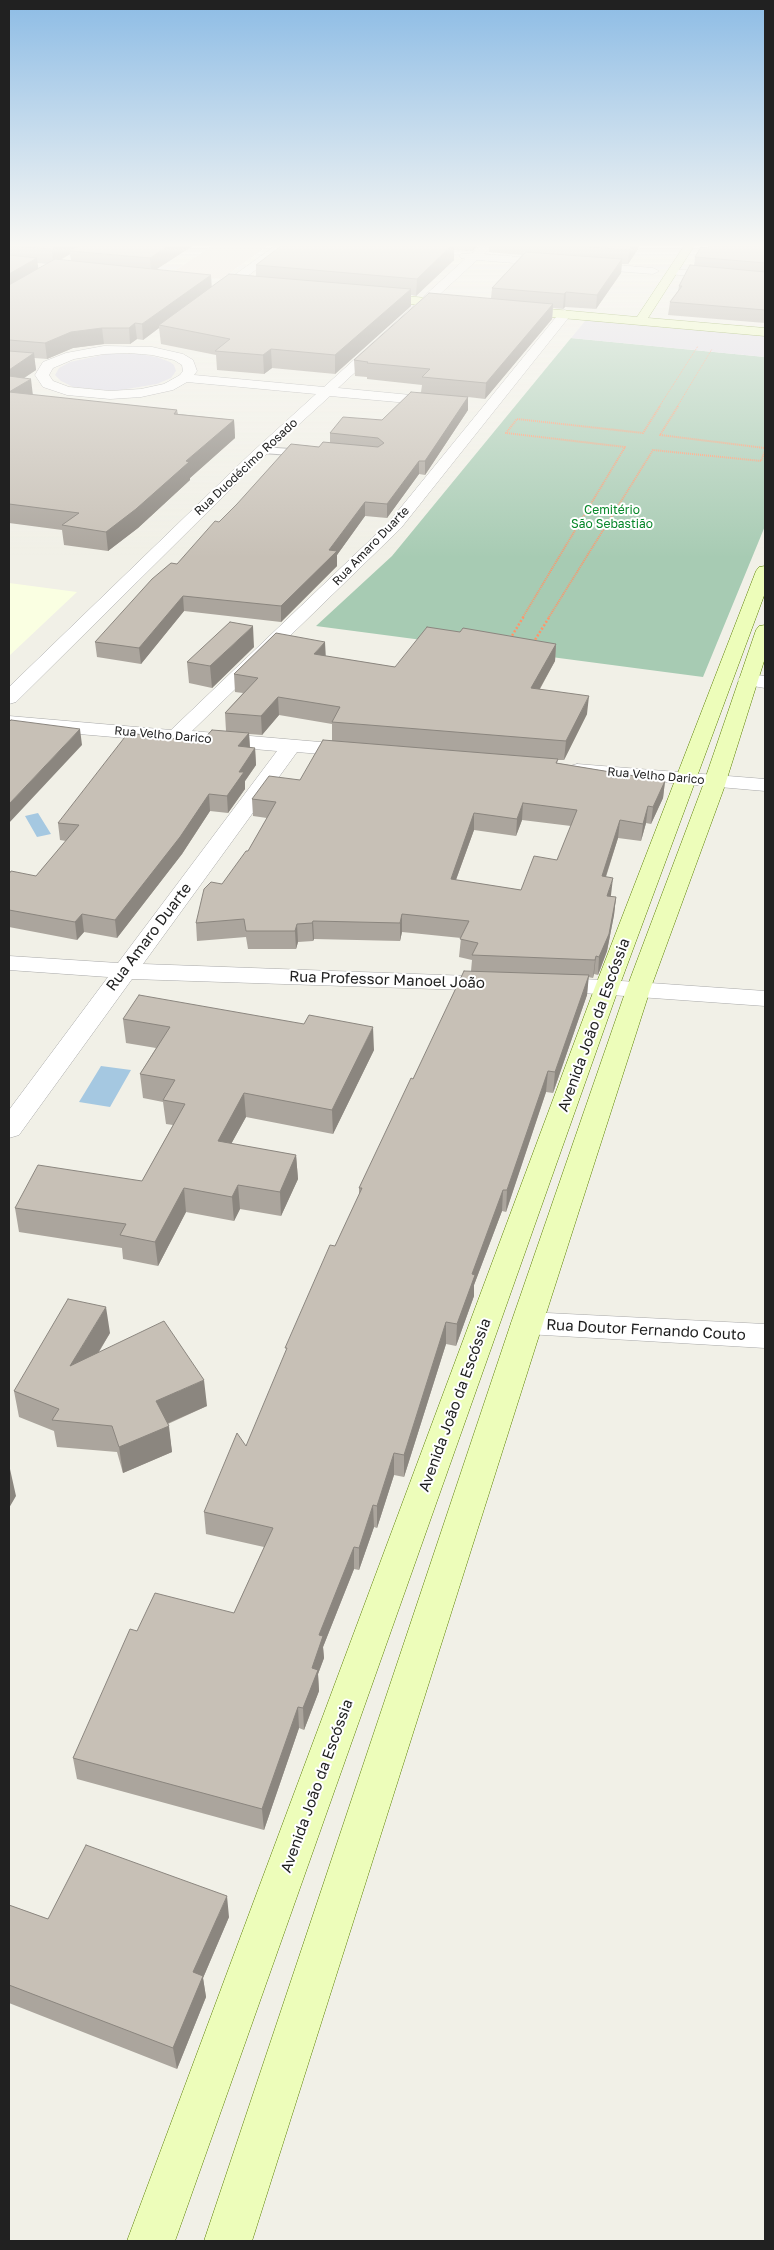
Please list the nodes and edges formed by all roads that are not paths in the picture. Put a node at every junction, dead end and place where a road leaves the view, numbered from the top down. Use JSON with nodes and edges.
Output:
{"nodes":[{"id":1,"x":144,"y":348,"type":"edge"},
{"id":2,"x":368,"y":348,"type":"edge"},
{"id":3,"x":538,"y":348,"type":"edge"},
{"id":4,"x":141,"y":350,"type":"junction"},
{"id":5,"x":28,"y":364,"type":"edge"},
{"id":6,"x":48,"y":365,"type":"junction"},
{"id":7,"x":185,"y":378,"type":"junction"},
{"id":8,"x":321,"y":391,"type":"junction"},
{"id":9,"x":452,"y":403,"type":"edge"},
{"id":10,"x":472,"y":404,"type":"edge"},
{"id":11,"x":491,"y":406,"type":"junction"},
{"id":12,"x":268,"y":445,"type":"junction"},
{"id":13,"x":765,"y":571,"type":"edge"},
{"id":14,"x":765,"y":630,"type":"edge"},
{"id":15,"x":757,"y":681,"type":"edge"},
{"id":16,"x":9,"y":683,"type":"edge"},
{"id":17,"x":9,"y":698,"type":"edge"},
{"id":18,"x":9,"y":722,"type":"edge"},
{"id":19,"x":176,"y":736,"type":"junction"},
{"id":20,"x":291,"y":746,"type":"junction"},
{"id":21,"x":370,"y":752,"type":"edge"},
{"id":22,"x":559,"y":768,"type":"edge"},
{"id":23,"x":701,"y":780,"type":"junction"},
{"id":24,"x":765,"y":785,"type":"edge"},
{"id":25,"x":9,"y":963,"type":"edge"},
{"id":26,"x":124,"y":971,"type":"junction"},
{"id":27,"x":623,"y":989,"type":"junction"},
{"id":28,"x":765,"y":999,"type":"edge"},
{"id":29,"x":9,"y":1128,"type":"edge"},
{"id":30,"x":527,"y":1323,"type":"junction"},
{"id":31,"x":765,"y":1336,"type":"edge"},
{"id":32,"x":151,"y":2241,"type":"edge"},
{"id":33,"x":228,"y":2241,"type":"edge"}],
"edges":[{"from":1,"to":4,"type":"street"},
{"from":2,"to":8,"type":"street","name":"Rua Duodécimo Rosado"},
{"from":3,"to":11,"type":"street","name":"Rua Amaro Duarte"},
{"from":4,"to":6,"type":"street"},
{"from":4,"to":7,"type":"street"},
{"from":5,"to":6,"type":"street"},
{"from":6,"to":7,"type":"street"},
{"from":7,"to":8,"type":"street"},
{"from":8,"to":9,"type":"street"},
{"from":8,"to":12,"type":"street","name":"Rua Duodécimo Rosado"},
{"from":8,"to":16,"type":"street","name":"Rua Duodécimo Rosado"},
{"from":10,"to":11,"type":"street"},
{"from":11,"to":19,"type":"street","name":"Rua Amaro Duarte"},
{"from":12,"to":12,"type":"lane"},
{"from":12,"to":17,"type":"street","name":"Rua Duodécimo Rosado"},
{"from":13,"to":23,"type":"main road","name":"Avenida João da Escóssia"},
{"from":14,"to":15,"type":"main road","name":"Avenida João da Escóssia"},
{"from":15,"to":23,"type":"main road","name":"Avenida João da Escóssia"},
{"from":18,"to":19,"type":"street","name":"Rua Velho Darico"},
{"from":19,"to":20,"type":"street","name":"Rua Velho Darico"},
{"from":20,"to":21,"type":"street","name":"Rua Velho Darico"},
{"from":20,"to":26,"type":"street","name":"Rua Amaro Duarte"},
{"from":22,"to":23,"type":"street","name":"Rua Velho Darico"},
{"from":23,"to":24,"type":"street","name":"Rua Velho Darico"},
{"from":23,"to":27,"type":"main road","name":"Avenida João da Escóssia"},
{"from":25,"to":26,"type":"street","name":"Rua Professor Manoel João"},
{"from":26,"to":27,"type":"street","name":"Rua Professor Manoel João"},
{"from":26,"to":29,"type":"street","name":"Rua Amaro Duarte"},
{"from":27,"to":28,"type":"street","name":"Rua Professor Manoel João"},
{"from":27,"to":30,"type":"main road","name":"Avenida João da Escóssia"},
{"from":27,"to":32,"type":"main road","name":"Avenida João da Escóssia"},
{"from":30,"to":31,"type":"street","name":"Rua Doutor Fernando Couto"},
{"from":30,"to":33,"type":"main road","name":"Avenida João da Escóssia"}]}
